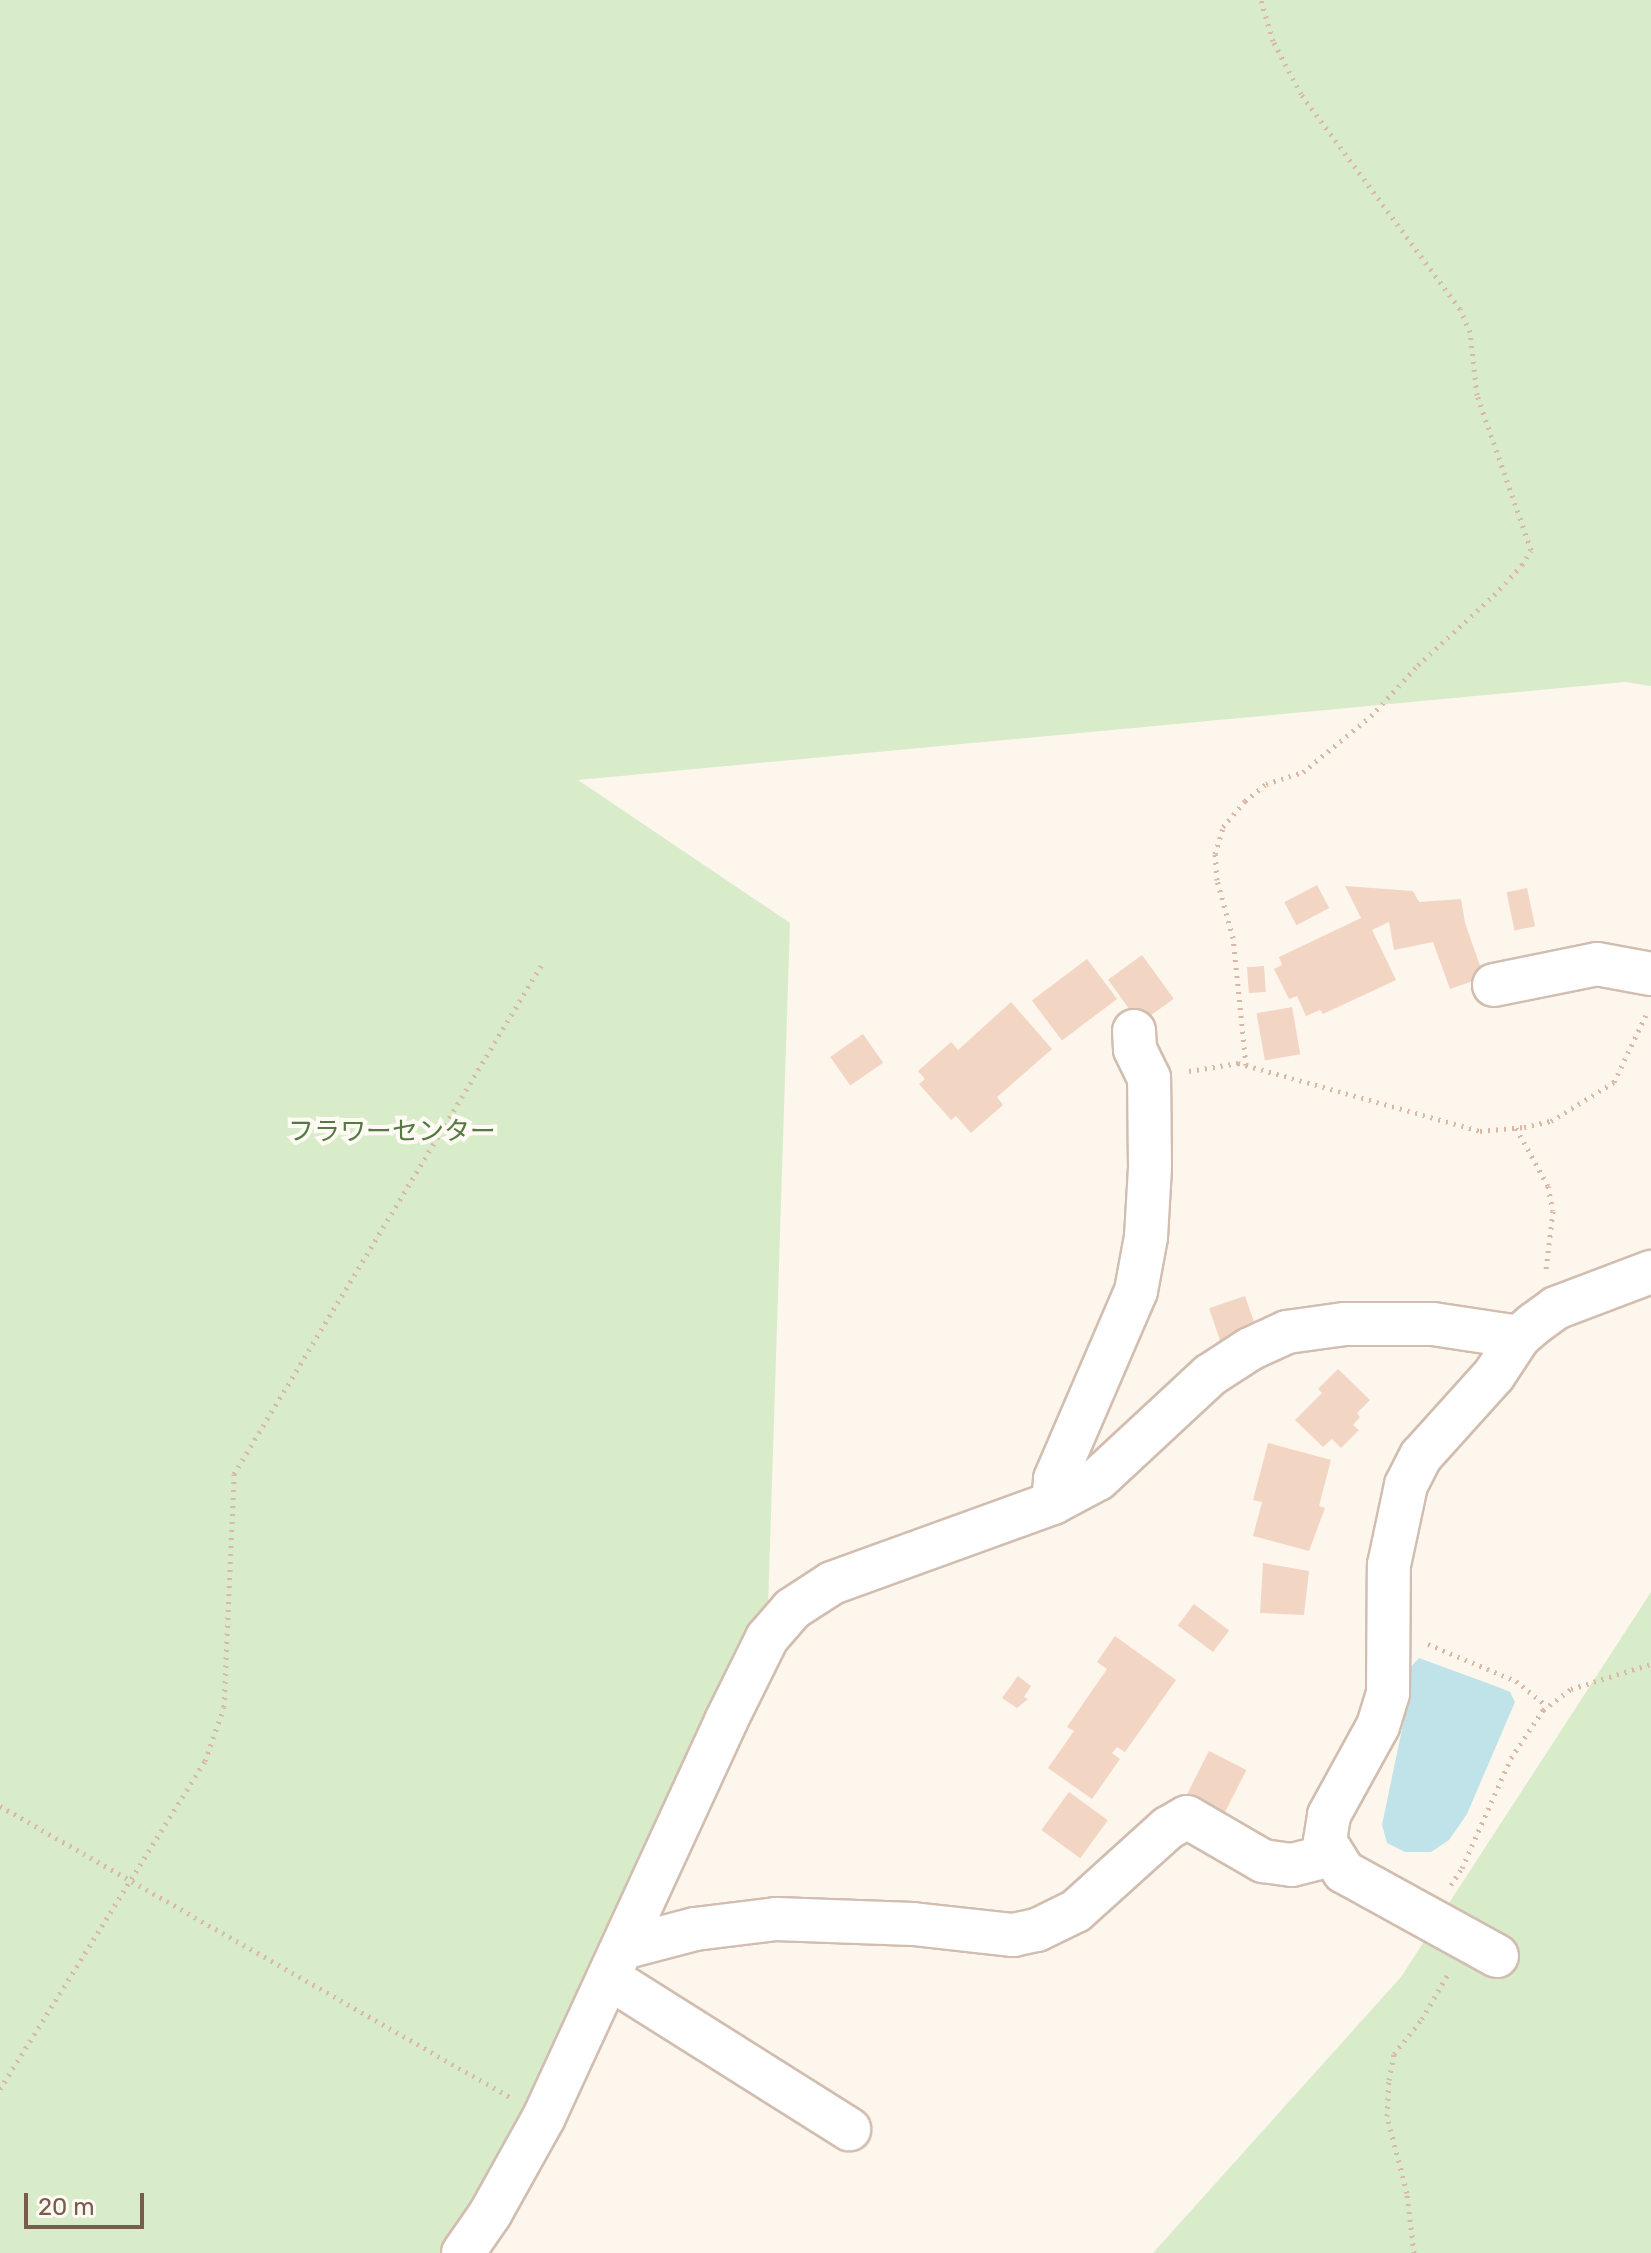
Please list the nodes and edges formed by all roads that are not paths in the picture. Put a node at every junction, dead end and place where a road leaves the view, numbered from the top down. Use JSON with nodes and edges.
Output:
{"nodes":[{"id":1,"x":1494,"y":985,"type":"dead end"},
{"id":2,"x":1650,"y":988,"type":"edge"},
{"id":3,"x":1134,"y":1031,"type":"dead end"},
{"id":4,"x":1651,"y":1272,"type":"edge"},
{"id":5,"x":1530,"y":1328,"type":"junction"},
{"id":6,"x":1053,"y":1503,"type":"junction"},
{"id":7,"x":1331,"y":1855,"type":"junction"},
{"id":8,"x":1497,"y":1956,"type":"dead end"},
{"id":9,"x":616,"y":1963,"type":"junction"},
{"id":10,"x":849,"y":2129,"type":"dead end"},
{"id":11,"x":463,"y":2253,"type":"edge"}],
"edges":[{"from":1,"to":2,"type":"street"},
{"from":3,"to":6,"type":"street"},
{"from":4,"to":5,"type":"street"},
{"from":5,"to":6,"type":"street"},
{"from":5,"to":7,"type":"street"},
{"from":6,"to":9,"type":"street"},
{"from":7,"to":8,"type":"street"},
{"from":7,"to":9,"type":"street"},
{"from":9,"to":10,"type":"street"},
{"from":9,"to":11,"type":"street"}]}
